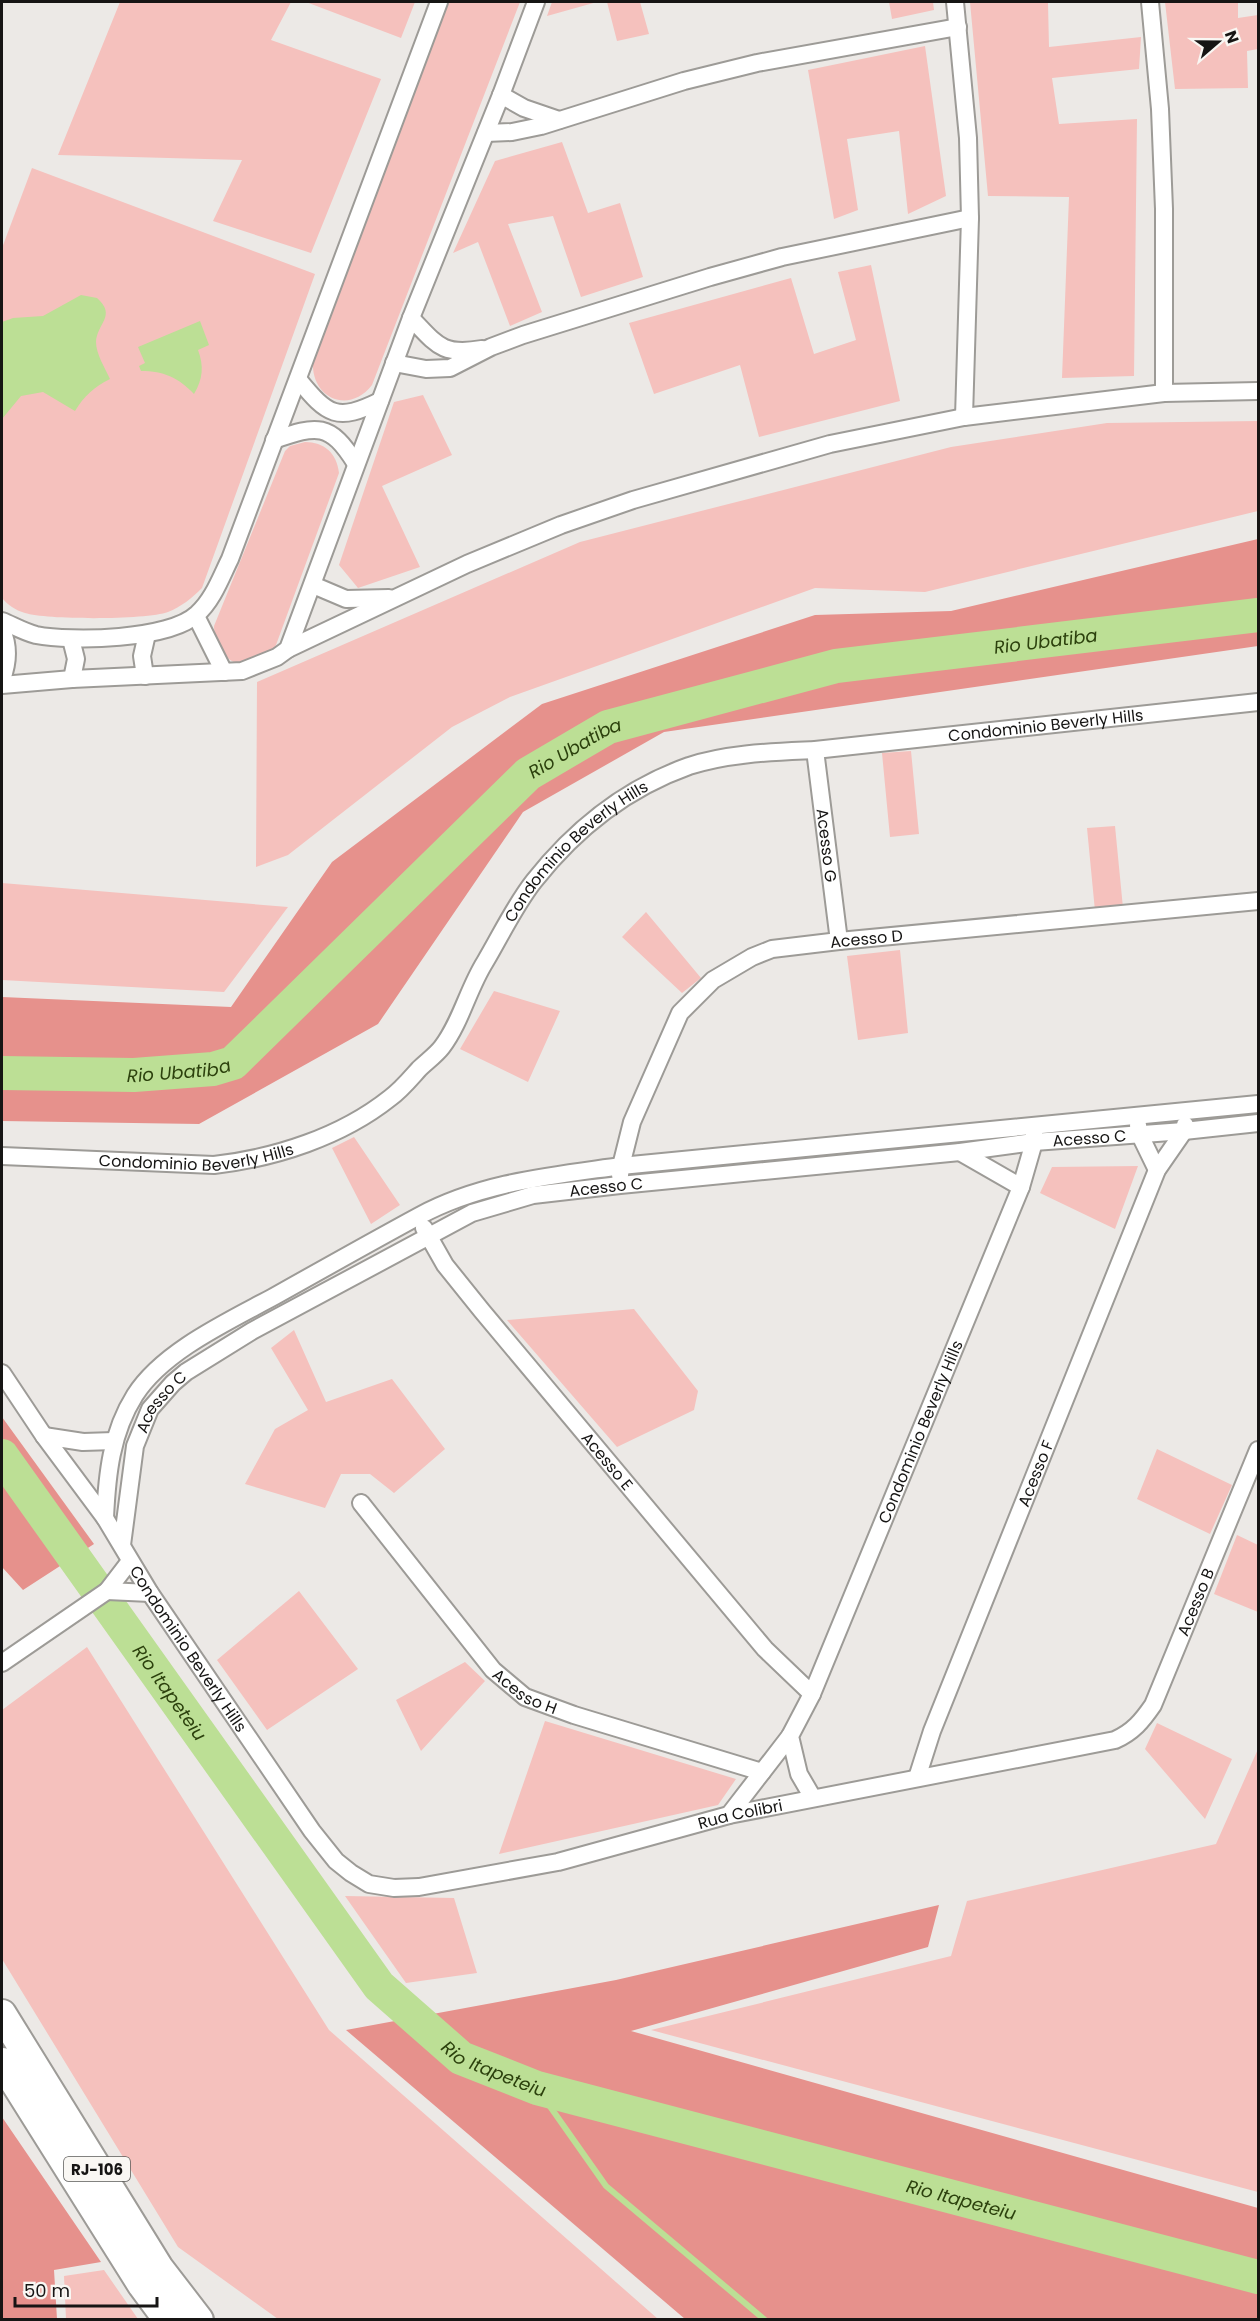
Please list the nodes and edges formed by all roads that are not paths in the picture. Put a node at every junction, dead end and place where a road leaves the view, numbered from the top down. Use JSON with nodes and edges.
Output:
{"nodes":[{"id":1,"x":439,"y":2,"type":"edge"},
{"id":2,"x":536,"y":2,"type":"edge"},
{"id":3,"x":955,"y":2,"type":"edge"},
{"id":4,"x":1150,"y":2,"type":"edge"},
{"id":5,"x":958,"y":27,"type":"junction"},
{"id":6,"x":501,"y":95,"type":"junction"},
{"id":7,"x":559,"y":120,"type":"junction"},
{"id":8,"x":486,"y":133,"type":"junction"},
{"id":9,"x":970,"y":219,"type":"junction"},
{"id":10,"x":411,"y":318,"type":"junction"},
{"id":11,"x":491,"y":347,"type":"junction"},
{"id":12,"x":394,"y":363,"type":"junction"},
{"id":13,"x":298,"y":379,"type":"junction"},
{"id":14,"x":1258,"y":391,"type":"edge"},
{"id":15,"x":1164,"y":393,"type":"junction"},
{"id":16,"x":380,"y":401,"type":"junction"},
{"id":17,"x":964,"y":417,"type":"junction"},
{"id":18,"x":274,"y":440,"type":"junction"},
{"id":19,"x":356,"y":464,"type":"junction"},
{"id":20,"x":313,"y":585,"type":"junction"},
{"id":21,"x":396,"y":598,"type":"junction"},
{"id":22,"x":196,"y":616,"type":"junction"},
{"id":23,"x":2,"y":621,"type":"edge"},
{"id":24,"x":2,"y":630,"type":"edge"},
{"id":25,"x":147,"y":633,"type":"junction"},
{"id":26,"x":71,"y":639,"type":"junction"},
{"id":27,"x":288,"y":649,"type":"junction"},
{"id":28,"x":224,"y":672,"type":"junction"},
{"id":29,"x":146,"y":676,"type":"junction"},
{"id":30,"x":2,"y":679,"type":"edge"},
{"id":31,"x":72,"y":679,"type":"junction"},
{"id":32,"x":2,"y":685,"type":"edge"},
{"id":33,"x":1258,"y":702,"type":"edge"},
{"id":34,"x":815,"y":750,"type":"junction"},
{"id":35,"x":1258,"y":901,"type":"edge"},
{"id":36,"x":839,"y":941,"type":"junction"},
{"id":37,"x":1258,"y":1104,"type":"edge"},
{"id":38,"x":1187,"y":1112,"type":"junction"},
{"id":39,"x":1137,"y":1115,"type":"junction"},
{"id":40,"x":1258,"y":1123,"type":"edge"},
{"id":41,"x":1034,"y":1124,"type":"junction"},
{"id":42,"x":1184,"y":1131,"type":"junction"},
{"id":43,"x":1139,"y":1133,"type":"junction"},
{"id":44,"x":1034,"y":1142,"type":"junction"},
{"id":45,"x":960,"y":1152,"type":"junction"},
{"id":46,"x":2,"y":1156,"type":"edge"},
{"id":47,"x":621,"y":1166,"type":"junction"},
{"id":48,"x":1157,"y":1170,"type":"junction"},
{"id":49,"x":620,"y":1185,"type":"junction"},
{"id":50,"x":1021,"y":1187,"type":"junction"},
{"id":51,"x":419,"y":1216,"type":"junction"},
{"id":52,"x":428,"y":1237,"type":"junction"},
{"id":53,"x":2,"y":1372,"type":"edge"},
{"id":54,"x":44,"y":1436,"type":"junction"},
{"id":55,"x":114,"y":1441,"type":"junction"},
{"id":56,"x":1258,"y":1450,"type":"edge"},
{"id":57,"x":361,"y":1503,"type":"dead end"},
{"id":58,"x":105,"y":1518,"type":"junction"},
{"id":59,"x":122,"y":1545,"type":"junction"},
{"id":60,"x":130,"y":1561,"type":"junction"},
{"id":61,"x":105,"y":1593,"type":"junction"},
{"id":62,"x":150,"y":1593,"type":"junction"},
{"id":63,"x":2,"y":1662,"type":"edge"},
{"id":64,"x":812,"y":1694,"type":"junction"},
{"id":65,"x":790,"y":1736,"type":"junction"},
{"id":66,"x":1115,"y":1740,"type":"joint"},
{"id":67,"x":762,"y":1772,"type":"junction"},
{"id":68,"x":917,"y":1778,"type":"junction"},
{"id":69,"x":813,"y":1798,"type":"junction"},
{"id":70,"x":729,"y":1815,"type":"junction"},
{"id":71,"x":369,"y":1884,"type":"joint"},
{"id":72,"x":2,"y":2014,"type":"edge"},
{"id":73,"x":2,"y":2062,"type":"edge"},
{"id":74,"x":168,"y":2319,"type":"edge"},
{"id":75,"x":199,"y":2319,"type":"edge"}],
"edges":[{"from":1,"to":13,"type":"street"},
{"from":2,"to":6,"type":"street"},
{"from":3,"to":5,"type":"street"},
{"from":4,"to":15,"type":"street"},
{"from":5,"to":7,"type":"street"},
{"from":5,"to":9,"type":"street"},
{"from":6,"to":7,"type":"street"},
{"from":6,"to":8,"type":"street"},
{"from":7,"to":8,"type":"street"},
{"from":8,"to":10,"type":"street"},
{"from":9,"to":11,"type":"street"},
{"from":9,"to":17,"type":"street"},
{"from":10,"to":11,"type":"street"},
{"from":10,"to":12,"type":"street"},
{"from":11,"to":12,"type":"street"},
{"from":12,"to":16,"type":"street"},
{"from":13,"to":16,"type":"street"},
{"from":13,"to":18,"type":"street"},
{"from":14,"to":15,"type":"street"},
{"from":15,"to":17,"type":"street"},
{"from":16,"to":19,"type":"street"},
{"from":17,"to":21,"type":"street"},
{"from":18,"to":19,"type":"street"},
{"from":18,"to":22,"type":"street"},
{"from":19,"to":20,"type":"street"},
{"from":20,"to":21,"type":"street"},
{"from":20,"to":27,"type":"street"},
{"from":21,"to":27,"type":"street"},
{"from":22,"to":25,"type":"street"},
{"from":22,"to":28,"type":"street"},
{"from":23,"to":26,"type":"street"},
{"from":24,"to":30,"type":"street"},
{"from":25,"to":26,"type":"street"},
{"from":25,"to":29,"type":"street"},
{"from":26,"to":31,"type":"street"},
{"from":27,"to":28,"type":"street"},
{"from":28,"to":29,"type":"street"},
{"from":29,"to":31,"type":"street"},
{"from":31,"to":32,"type":"street"},
{"from":33,"to":34,"type":"street","name":"Condominio Beverly Hills"},
{"from":34,"to":36,"type":"street","name":"Acesso G"},
{"from":34,"to":46,"type":"street","name":"Condominio Beverly Hills"},
{"from":35,"to":36,"type":"street","name":"Acesso D"},
{"from":36,"to":47,"type":"street","name":"Acesso D"},
{"from":37,"to":38,"type":"street","name":"Acesso C"},
{"from":38,"to":39,"type":"street","name":"Acesso C"},
{"from":38,"to":42,"type":"street","name":"Acesso F"},
{"from":39,"to":41,"type":"street","name":"Acesso C"},
{"from":39,"to":43,"type":"street"},
{"from":40,"to":42,"type":"street","name":"Acesso C"},
{"from":41,"to":44,"type":"street","name":"Condominio Beverly Hills"},
{"from":41,"to":47,"type":"street","name":"Acesso C"},
{"from":42,"to":43,"type":"street","name":"Acesso C"},
{"from":42,"to":48,"type":"street","name":"Acesso F"},
{"from":43,"to":44,"type":"street","name":"Acesso C"},
{"from":43,"to":48,"type":"street"},
{"from":44,"to":45,"type":"street","name":"Acesso C"},
{"from":44,"to":50,"type":"street","name":"Condominio Beverly Hills"},
{"from":45,"to":49,"type":"street","name":"Acesso C"},
{"from":45,"to":50,"type":"street"},
{"from":47,"to":49,"type":"street","name":"Acesso D"},
{"from":47,"to":51,"type":"street","name":"Acesso C"},
{"from":48,"to":68,"type":"street","name":"Acesso F"},
{"from":49,"to":52,"type":"street","name":"Acesso C"},
{"from":50,"to":64,"type":"street","name":"Condominio Beverly Hills"},
{"from":51,"to":52,"type":"street","name":"Acesso E"},
{"from":51,"to":55,"type":"street","name":"Acesso C"},
{"from":52,"to":59,"type":"street","name":"Acesso C"},
{"from":52,"to":64,"type":"street","name":"Acesso E"},
{"from":53,"to":54,"type":"street","name":"Condominio Beverly Hills"},
{"from":54,"to":55,"type":"street","name":"Acesso C"},
{"from":54,"to":58,"type":"street","name":"Condominio Beverly Hills"},
{"from":55,"to":58,"type":"street","name":"Acesso C"},
{"from":56,"to":66,"type":"street","name":"Acesso B"},
{"from":57,"to":67,"type":"street","name":"Acesso H"},
{"from":58,"to":59,"type":"street","name":"Condominio Beverly Hills"},
{"from":59,"to":60,"type":"street","name":"Condominio Beverly Hills"},
{"from":60,"to":61,"type":"street"},
{"from":60,"to":62,"type":"street","name":"Condominio Beverly Hills"},
{"from":61,"to":62,"type":"street"},
{"from":61,"to":63,"type":"street"},
{"from":62,"to":71,"type":"street","name":"Condominio Beverly Hills"},
{"from":64,"to":65,"type":"street","name":"Condominio Beverly Hills"},
{"from":65,"to":67,"type":"street","name":"Condominio Beverly Hills"},
{"from":65,"to":69,"type":"street"},
{"from":66,"to":68,"type":"street","name":"Rua Colibri"},
{"from":67,"to":70,"type":"street","name":"Condominio Beverly Hills"},
{"from":68,"to":69,"type":"street","name":"Rua Colibri"},
{"from":69,"to":70,"type":"street","name":"Rua Colibri"},
{"from":70,"to":71,"type":"street","name":"Rua Colibri"},
{"from":72,"to":75,"type":"highway","number":"RJ-106"},
{"from":73,"to":74,"type":"highway","number":"RJ-106"}]}
